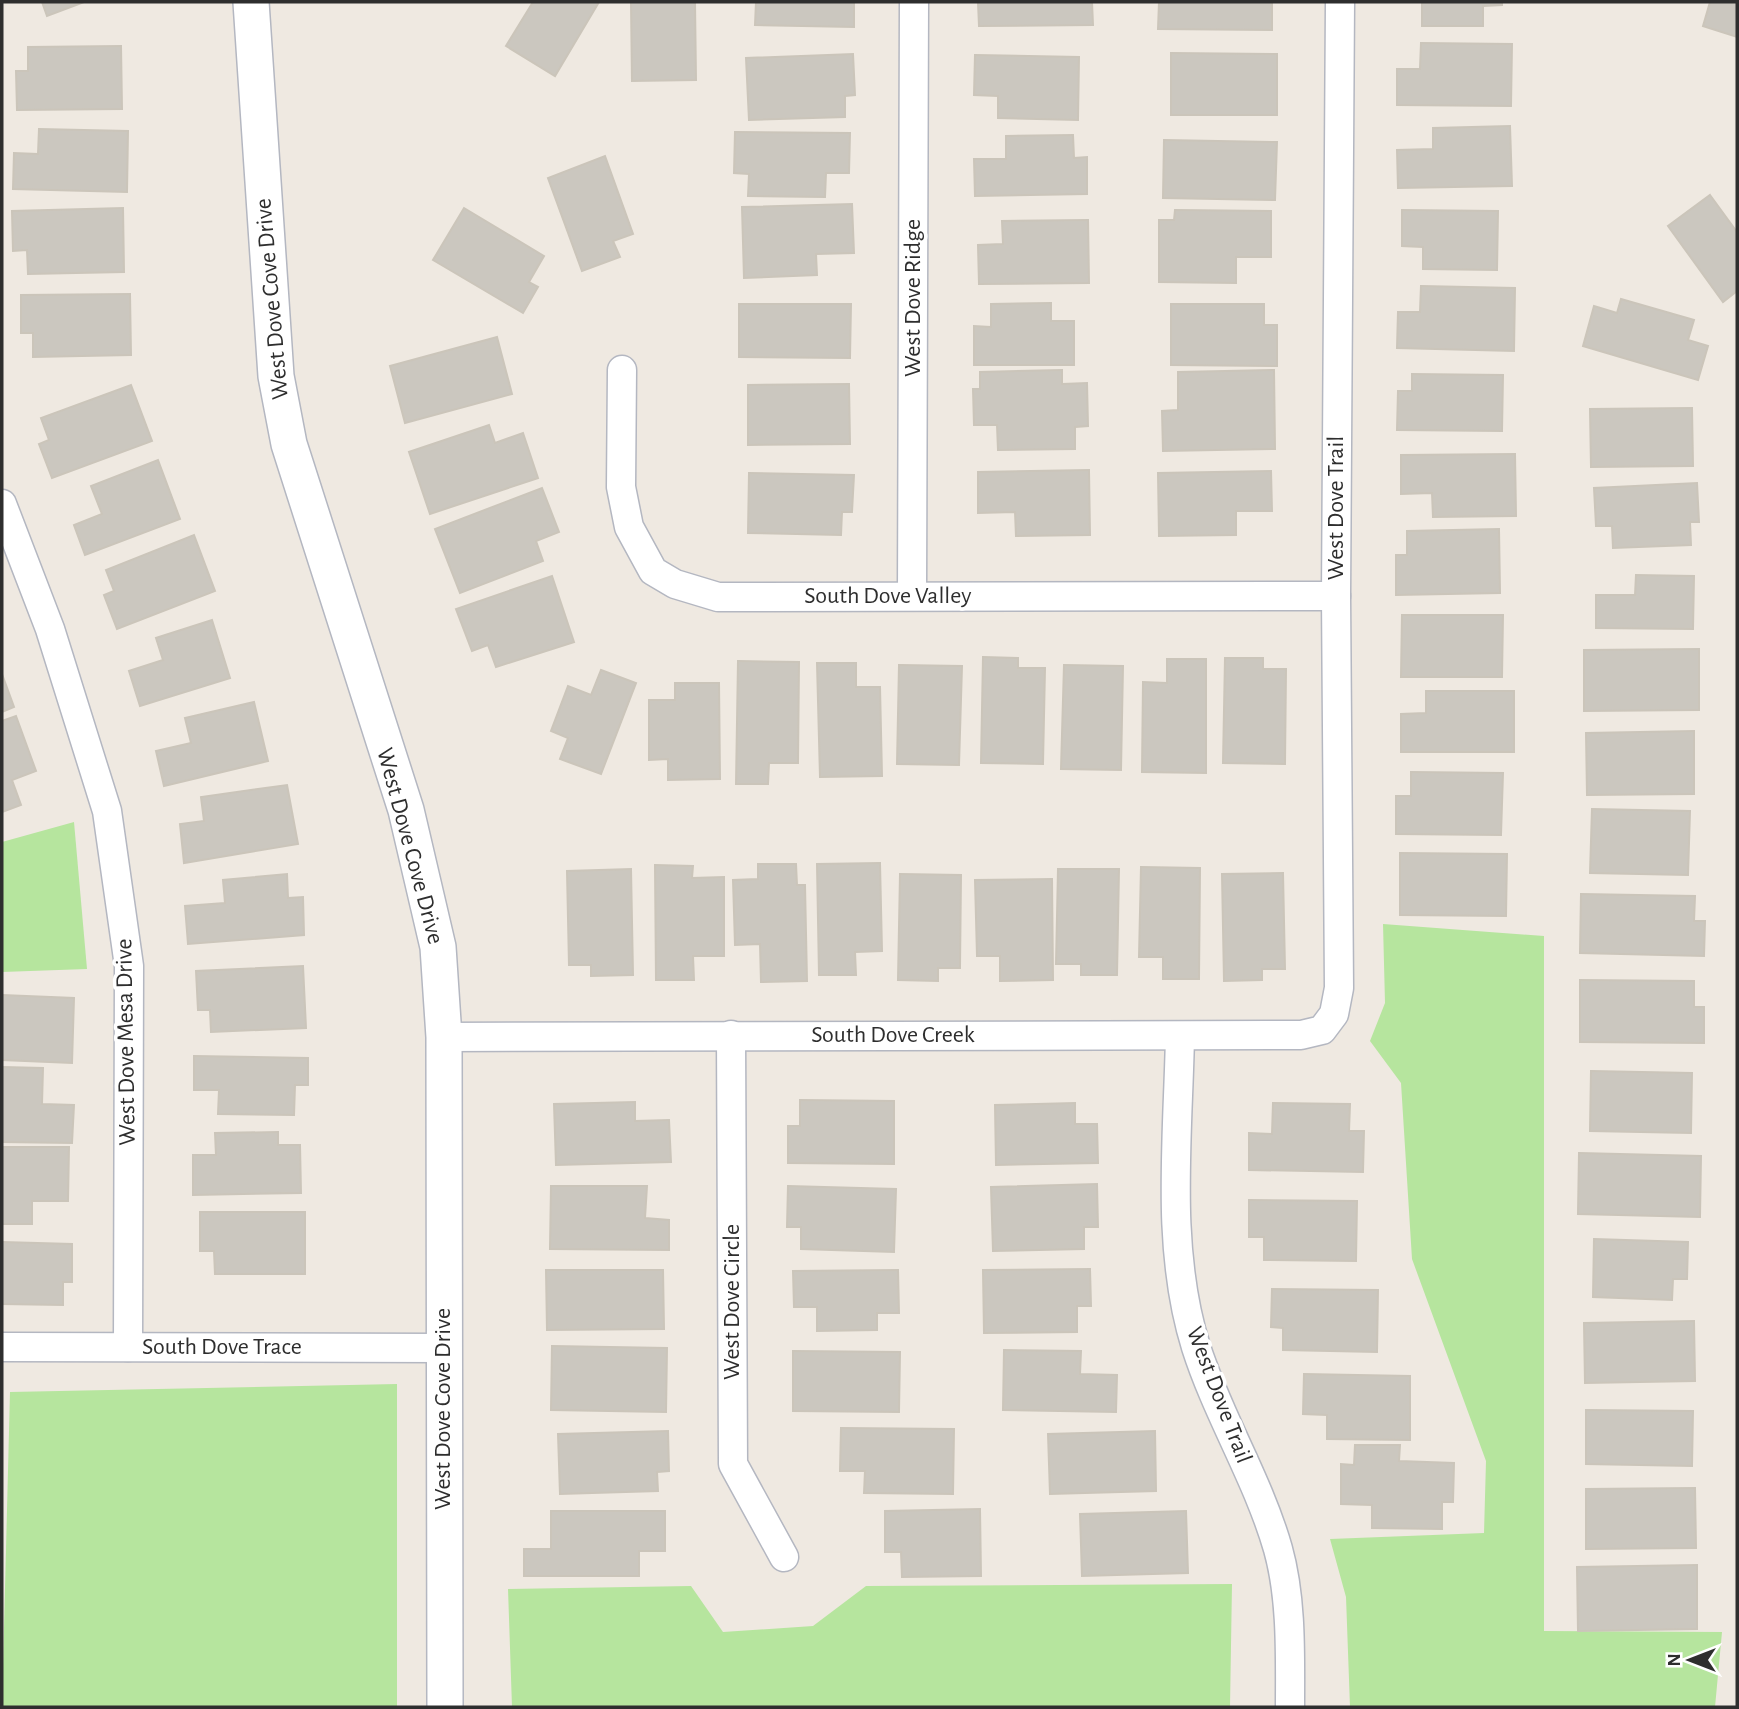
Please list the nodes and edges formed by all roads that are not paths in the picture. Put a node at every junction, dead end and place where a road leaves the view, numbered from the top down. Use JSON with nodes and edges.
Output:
{"nodes":[{"id":1,"x":251,"y":2,"type":"edge"},
{"id":2,"x":914,"y":2,"type":"edge"},
{"id":3,"x":1340,"y":2,"type":"edge"},
{"id":4,"x":622,"y":370,"type":"dead end"},
{"id":5,"x":2,"y":504,"type":"edge"},
{"id":6,"x":912,"y":595,"type":"junction"},
{"id":7,"x":1336,"y":596,"type":"junction"},
{"id":8,"x":1334,"y":1014,"type":"joint"},
{"id":9,"x":731,"y":1035,"type":"junction"},
{"id":10,"x":1180,"y":1036,"type":"junction"},
{"id":11,"x":444,"y":1037,"type":"junction"},
{"id":12,"x":2,"y":1347,"type":"edge"},
{"id":13,"x":128,"y":1347,"type":"junction"},
{"id":14,"x":443,"y":1348,"type":"junction"},
{"id":15,"x":784,"y":1557,"type":"dead end"},
{"id":16,"x":445,"y":1707,"type":"edge"},
{"id":17,"x":1290,"y":1707,"type":"edge"}],
"edges":[{"from":1,"to":11,"type":"street","name":"West Dove Cove Drive"},
{"from":2,"to":6,"type":"street","name":"West Dove Ridge"},
{"from":3,"to":7,"type":"street","name":"West Dove Trail"},
{"from":4,"to":6,"type":"street","name":"South Dove Valley"},
{"from":5,"to":13,"type":"street","name":"West Dove Mesa Drive"},
{"from":6,"to":7,"type":"street","name":"South Dove Valley"},
{"from":7,"to":8,"type":"street","name":"West Dove Trail"},
{"from":8,"to":10,"type":"street","name":"South Dove Creek"},
{"from":9,"to":10,"type":"street","name":"South Dove Creek"},
{"from":9,"to":11,"type":"street","name":"South Dove Creek"},
{"from":9,"to":15,"type":"street","name":"West Dove Circle"},
{"from":10,"to":17,"type":"street","name":"West Dove Trail"},
{"from":11,"to":14,"type":"street","name":"West Dove Cove Drive"},
{"from":12,"to":13,"type":"street","name":"South Dove Trace"},
{"from":13,"to":14,"type":"street","name":"South Dove Trace"},
{"from":14,"to":16,"type":"street","name":"West Dove Cove Drive"}]}
